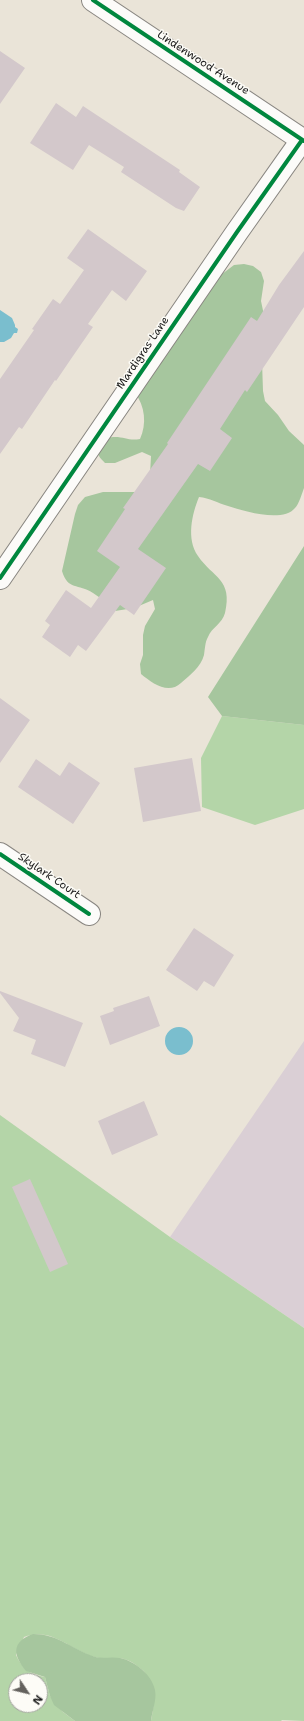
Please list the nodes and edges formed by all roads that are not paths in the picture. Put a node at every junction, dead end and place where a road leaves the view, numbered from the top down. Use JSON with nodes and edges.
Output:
{"nodes":[{"id":1,"x":93,"y":0,"type":"edge"},
{"id":2,"x":303,"y":140,"type":"edge"},
{"id":3,"x":0,"y":578,"type":"edge"},
{"id":4,"x":0,"y":854,"type":"edge"},
{"id":5,"x":89,"y":914,"type":"dead end"}],
"edges":[{"from":1,"to":2,"type":"street","name":"Lindenwood Avenue"},
{"from":2,"to":3,"type":"street","name":"Mardigras Lane"},
{"from":4,"to":5,"type":"street","name":"Skylark Court"}]}
